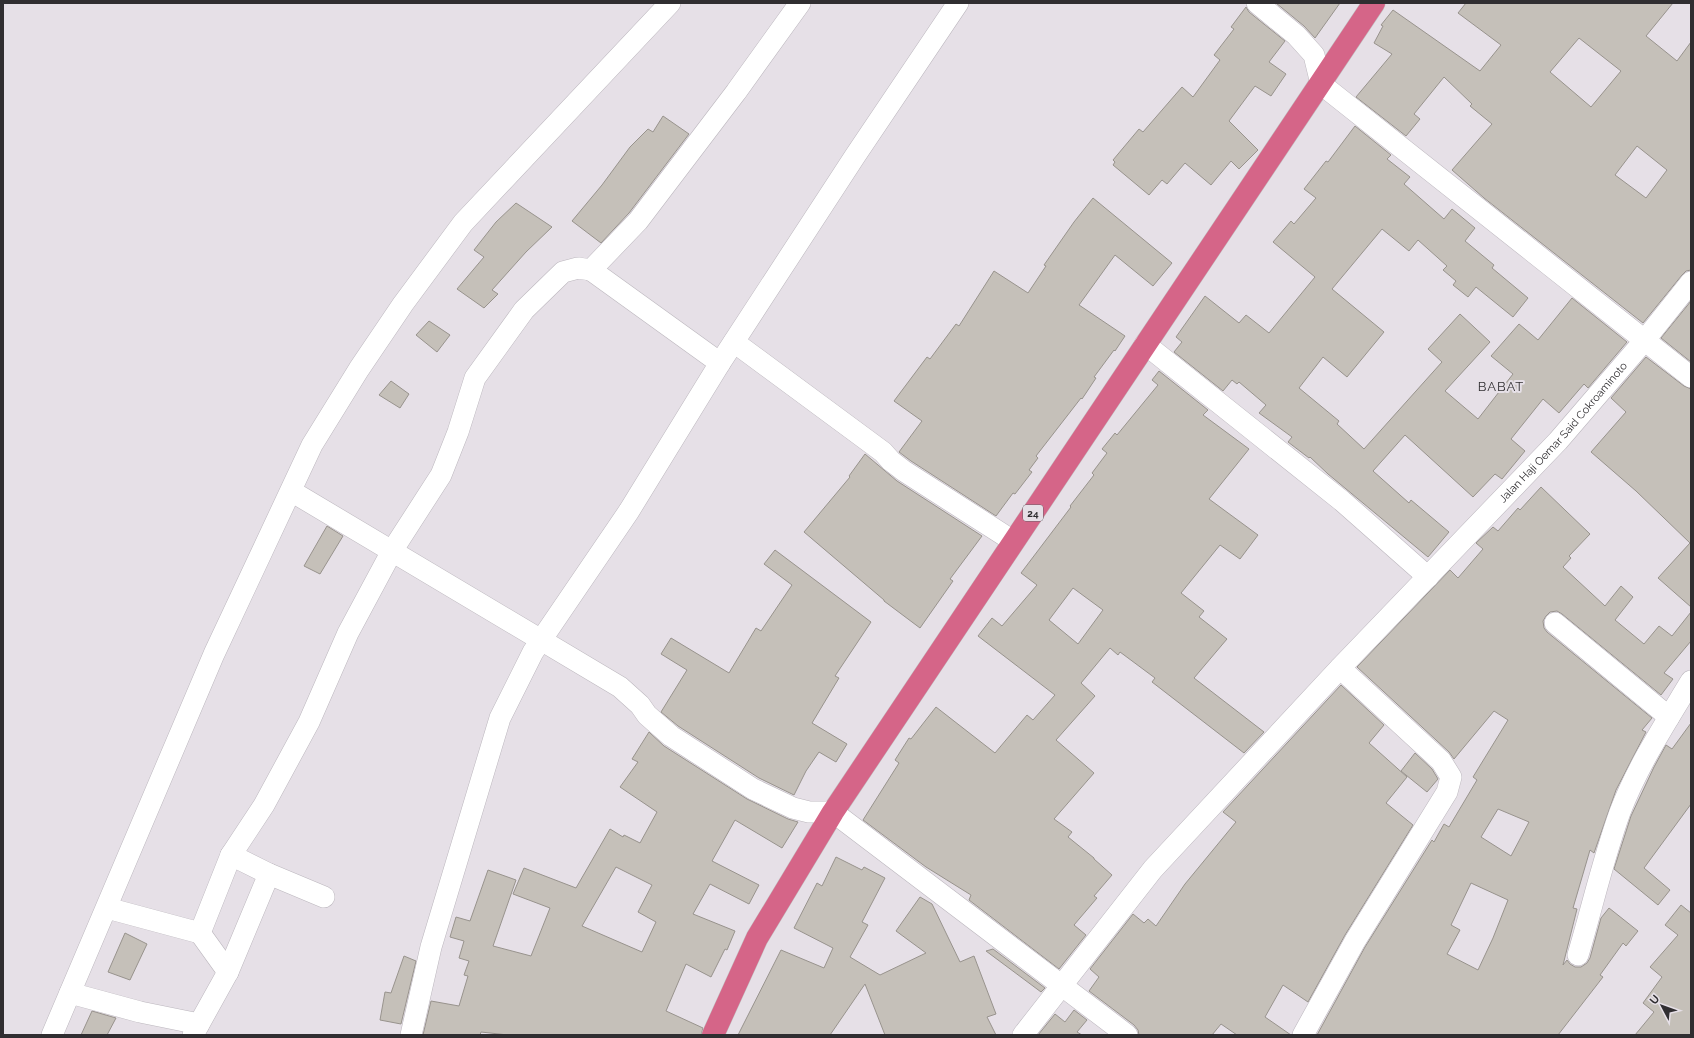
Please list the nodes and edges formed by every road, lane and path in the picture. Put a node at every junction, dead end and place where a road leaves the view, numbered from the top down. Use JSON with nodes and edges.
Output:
{"nodes":[{"id":1,"x":670,"y":3,"type":"edge"},
{"id":2,"x":800,"y":3,"type":"edge"},
{"id":3,"x":958,"y":3,"type":"edge"},
{"id":4,"x":1257,"y":3,"type":"edge"},
{"id":5,"x":1374,"y":3,"type":"edge"},
{"id":6,"x":1321,"y":84,"type":"junction"},
{"id":7,"x":591,"y":270,"type":"junction"},
{"id":8,"x":1691,"y":282,"type":"edge"},
{"id":9,"x":1644,"y":341,"type":"junction"},
{"id":10,"x":734,"y":342,"type":"junction"},
{"id":11,"x":1145,"y":344,"type":"junction"},
{"id":12,"x":720,"y":364,"type":"junction"},
{"id":13,"x":1691,"y":377,"type":"edge"},
{"id":14,"x":291,"y":491,"type":"junction"},
{"id":15,"x":1013,"y":542,"type":"junction"},
{"id":16,"x":392,"y":551,"type":"junction"},
{"id":17,"x":1428,"y":577,"type":"junction"},
{"id":18,"x":1555,"y":623,"type":"dead end"},
{"id":19,"x":541,"y":641,"type":"junction"},
{"id":20,"x":1340,"y":668,"type":"junction"},
{"id":21,"x":1691,"y":681,"type":"edge"},
{"id":22,"x":1669,"y":717,"type":"junction"},
{"id":23,"x":833,"y":812,"type":"junction"},
{"id":24,"x":231,"y":855,"type":"junction"},
{"id":25,"x":269,"y":874,"type":"junction"},
{"id":26,"x":324,"y":897,"type":"dead end"},
{"id":27,"x":107,"y":908,"type":"junction"},
{"id":28,"x":200,"y":933,"type":"junction"},
{"id":29,"x":1578,"y":955,"type":"dead end"},
{"id":30,"x":228,"y":972,"type":"junction"},
{"id":31,"x":1062,"y":986,"type":"junction"},
{"id":32,"x":70,"y":993,"type":"junction"},
{"id":33,"x":196,"y":1029,"type":"edge"},
{"id":34,"x":52,"y":1035,"type":"edge"},
{"id":35,"x":411,"y":1035,"type":"edge"},
{"id":36,"x":713,"y":1035,"type":"edge"},
{"id":37,"x":1023,"y":1035,"type":"edge"},
{"id":38,"x":1127,"y":1035,"type":"edge"},
{"id":39,"x":1303,"y":1035,"type":"edge"}],
"edges":[{"from":1,"to":14,"type":"street"},
{"from":2,"to":7,"type":"street"},
{"from":3,"to":10,"type":"street"},
{"from":4,"to":6,"type":"street"},
{"from":5,"to":6,"type":"highway","number":"24"},
{"from":6,"to":9,"type":"street"},
{"from":6,"to":11,"type":"highway","number":"24"},
{"from":7,"to":12,"type":"street"},
{"from":7,"to":16,"type":"street"},
{"from":8,"to":9,"type":"street","name":"Jalan Haji Oemar Said Cokroaminoto"},
{"from":9,"to":13,"type":"street"},
{"from":9,"to":17,"type":"street","name":"Jalan Haji Oemar Said Cokroaminoto"},
{"from":10,"to":12,"type":"street"},
{"from":10,"to":15,"type":"street"},
{"from":11,"to":15,"type":"highway","number":"24"},
{"from":11,"to":17,"type":"street"},
{"from":12,"to":19,"type":"street"},
{"from":14,"to":16,"type":"street"},
{"from":14,"to":27,"type":"street"},
{"from":15,"to":23,"type":"highway","number":"24"},
{"from":16,"to":19,"type":"street"},
{"from":16,"to":24,"type":"street"},
{"from":17,"to":20,"type":"street","name":"Jalan Haji Oemar Said Cokroaminoto"},
{"from":18,"to":22,"type":"street"},
{"from":19,"to":23,"type":"street"},
{"from":19,"to":35,"type":"street"},
{"from":20,"to":31,"type":"street","name":"Jalan Haji Oemar Said Cokroaminoto"},
{"from":20,"to":39,"type":"street"},
{"from":21,"to":22,"type":"street"},
{"from":22,"to":29,"type":"street"},
{"from":23,"to":31,"type":"street"},
{"from":23,"to":36,"type":"highway","number":"24"},
{"from":24,"to":25,"type":"street"},
{"from":24,"to":28,"type":"street"},
{"from":25,"to":26,"type":"street"},
{"from":25,"to":30,"type":"street"},
{"from":27,"to":28,"type":"street"},
{"from":27,"to":32,"type":"street"},
{"from":28,"to":30,"type":"street"},
{"from":30,"to":33,"type":"street"},
{"from":31,"to":37,"type":"street","name":"Jalan Haji Oemar Said Cokroaminoto"},
{"from":31,"to":38,"type":"street"},
{"from":32,"to":33,"type":"street"},
{"from":32,"to":34,"type":"street"}]}
